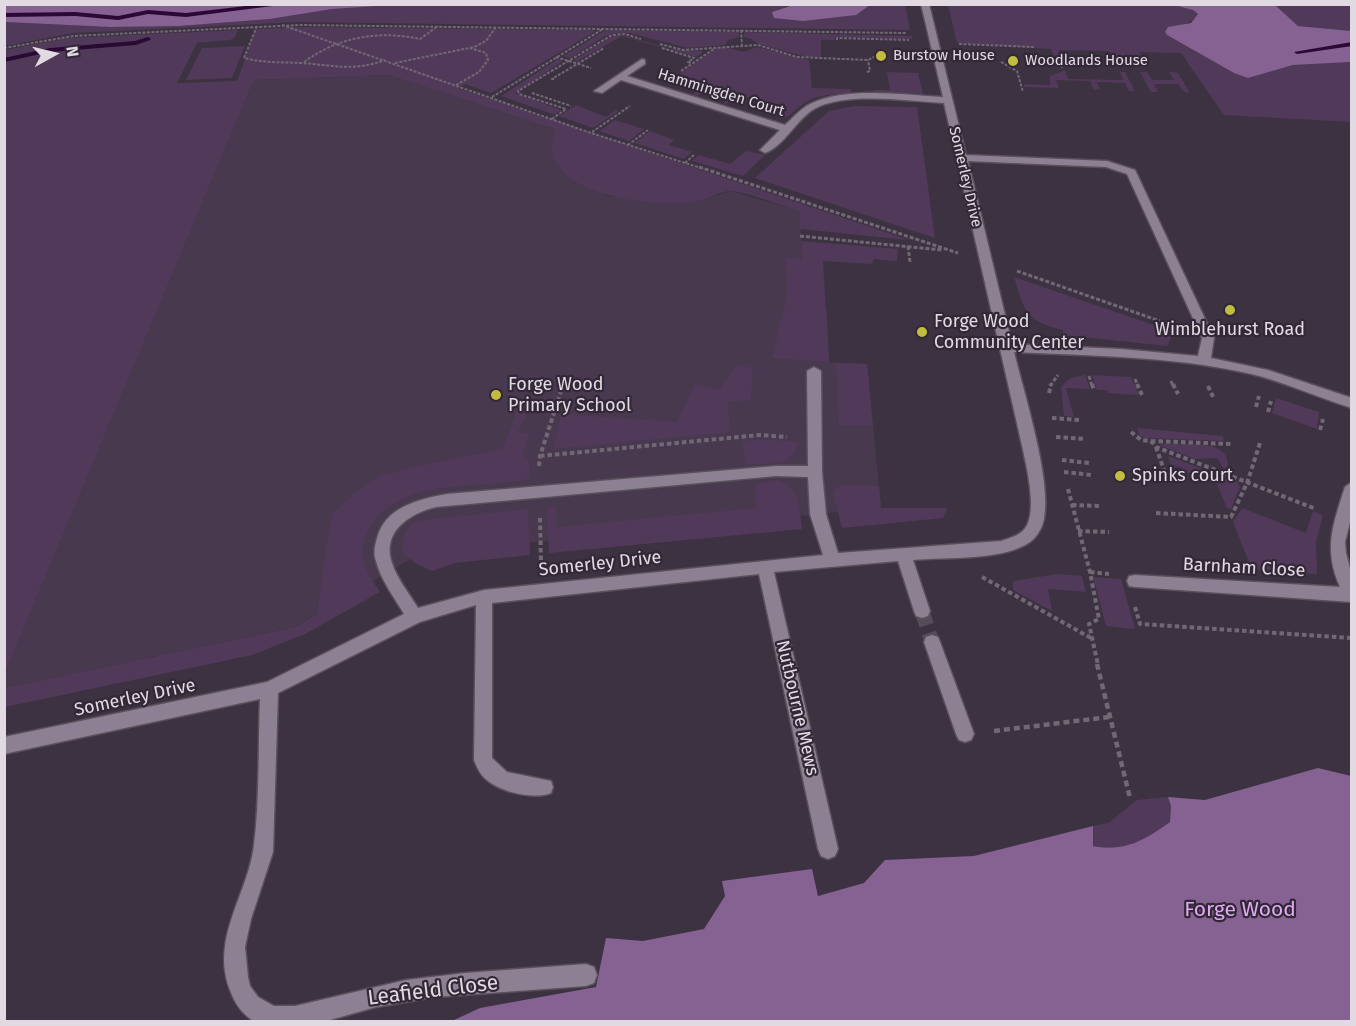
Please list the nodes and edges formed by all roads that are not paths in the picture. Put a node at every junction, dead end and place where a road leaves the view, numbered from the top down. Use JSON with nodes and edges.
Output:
{"nodes":[{"id":1,"x":925,"y":4,"type":"edge"},
{"id":2,"x":642,"y":62,"type":"dead end"},
{"id":3,"x":620,"y":77,"type":"junction"},
{"id":4,"x":599,"y":91,"type":"dead end"},
{"id":5,"x":948,"y":100,"type":"junction"},
{"id":6,"x":787,"y":129,"type":"junction"},
{"id":7,"x":765,"y":150,"type":"dead end"},
{"id":8,"x":961,"y":158,"type":"junction"},
{"id":9,"x":1007,"y":348,"type":"junction"},
{"id":10,"x":1204,"y":360,"type":"junction"},
{"id":11,"x":814,"y":371,"type":"dead end"},
{"id":12,"x":1352,"y":403,"type":"edge"},
{"id":13,"x":815,"y":472,"type":"junction"},
{"id":14,"x":1352,"y":487,"type":"edge"},
{"id":15,"x":1344,"y":531,"type":"edge"},
{"id":16,"x":903,"y":554,"type":"junction"},
{"id":17,"x":832,"y":560,"type":"junction"},
{"id":18,"x":765,"y":567,"type":"junction"},
{"id":19,"x":1135,"y":581,"type":"dead end"},
{"id":20,"x":1351,"y":595,"type":"edge"},
{"id":21,"x":484,"y":597,"type":"junction"},
{"id":22,"x":922,"y":610,"type":"tunnel mouth"},
{"id":23,"x":414,"y":616,"type":"junction"},
{"id":24,"x":932,"y":642,"type":"tunnel mouth"},
{"id":25,"x":269,"y":689,"type":"junction"},
{"id":26,"x":965,"y":734,"type":"road end"},
{"id":27,"x":4,"y":746,"type":"edge"},
{"id":28,"x":544,"y":787,"type":"dead end"},
{"id":29,"x":828,"y":849,"type":"dead end"},
{"id":30,"x":586,"y":975,"type":"dead end"}],
"edges":[{"from":1,"to":5,"type":"street","name":"Somerley Drive"},
{"from":2,"to":3,"type":"street"},
{"from":3,"to":4,"type":"street"},
{"from":3,"to":6,"type":"street","name":"Hammingden Court"},
{"from":5,"to":6,"type":"street","name":"Hammingden Court"},
{"from":5,"to":8,"type":"street","name":"Somerley Drive"},
{"from":6,"to":7,"type":"street"},
{"from":8,"to":9,"type":"street","name":"Somerley Drive"},
{"from":8,"to":10,"type":"street"},
{"from":9,"to":10,"type":"street"},
{"from":9,"to":16,"type":"street","name":"Somerley Drive"},
{"from":10,"to":12,"type":"street"},
{"from":11,"to":13,"type":"street"},
{"from":13,"to":17,"type":"street"},
{"from":13,"to":23,"type":"street"},
{"from":14,"to":15,"type":"street","name":"Barnham Close"},
{"from":15,"to":20,"type":"street","name":"Barnham Close"},
{"from":16,"to":17,"type":"street","name":"Somerley Drive"},
{"from":16,"to":22,"type":"street"},
{"from":17,"to":18,"type":"street","name":"Somerley Drive"},
{"from":18,"to":21,"type":"street","name":"Somerley Drive"},
{"from":18,"to":29,"type":"street","name":"Nutbourne Mews"},
{"from":19,"to":20,"type":"street","name":"Barnham Close"},
{"from":21,"to":23,"type":"street","name":"Somerley Drive"},
{"from":21,"to":28,"type":"street"},
{"from":23,"to":25,"type":"street","name":"Somerley Drive"},
{"from":24,"to":26,"type":"street"},
{"from":25,"to":27,"type":"street","name":"Somerley Drive"},
{"from":25,"to":30,"type":"street","name":"Leafield Close"}]}
